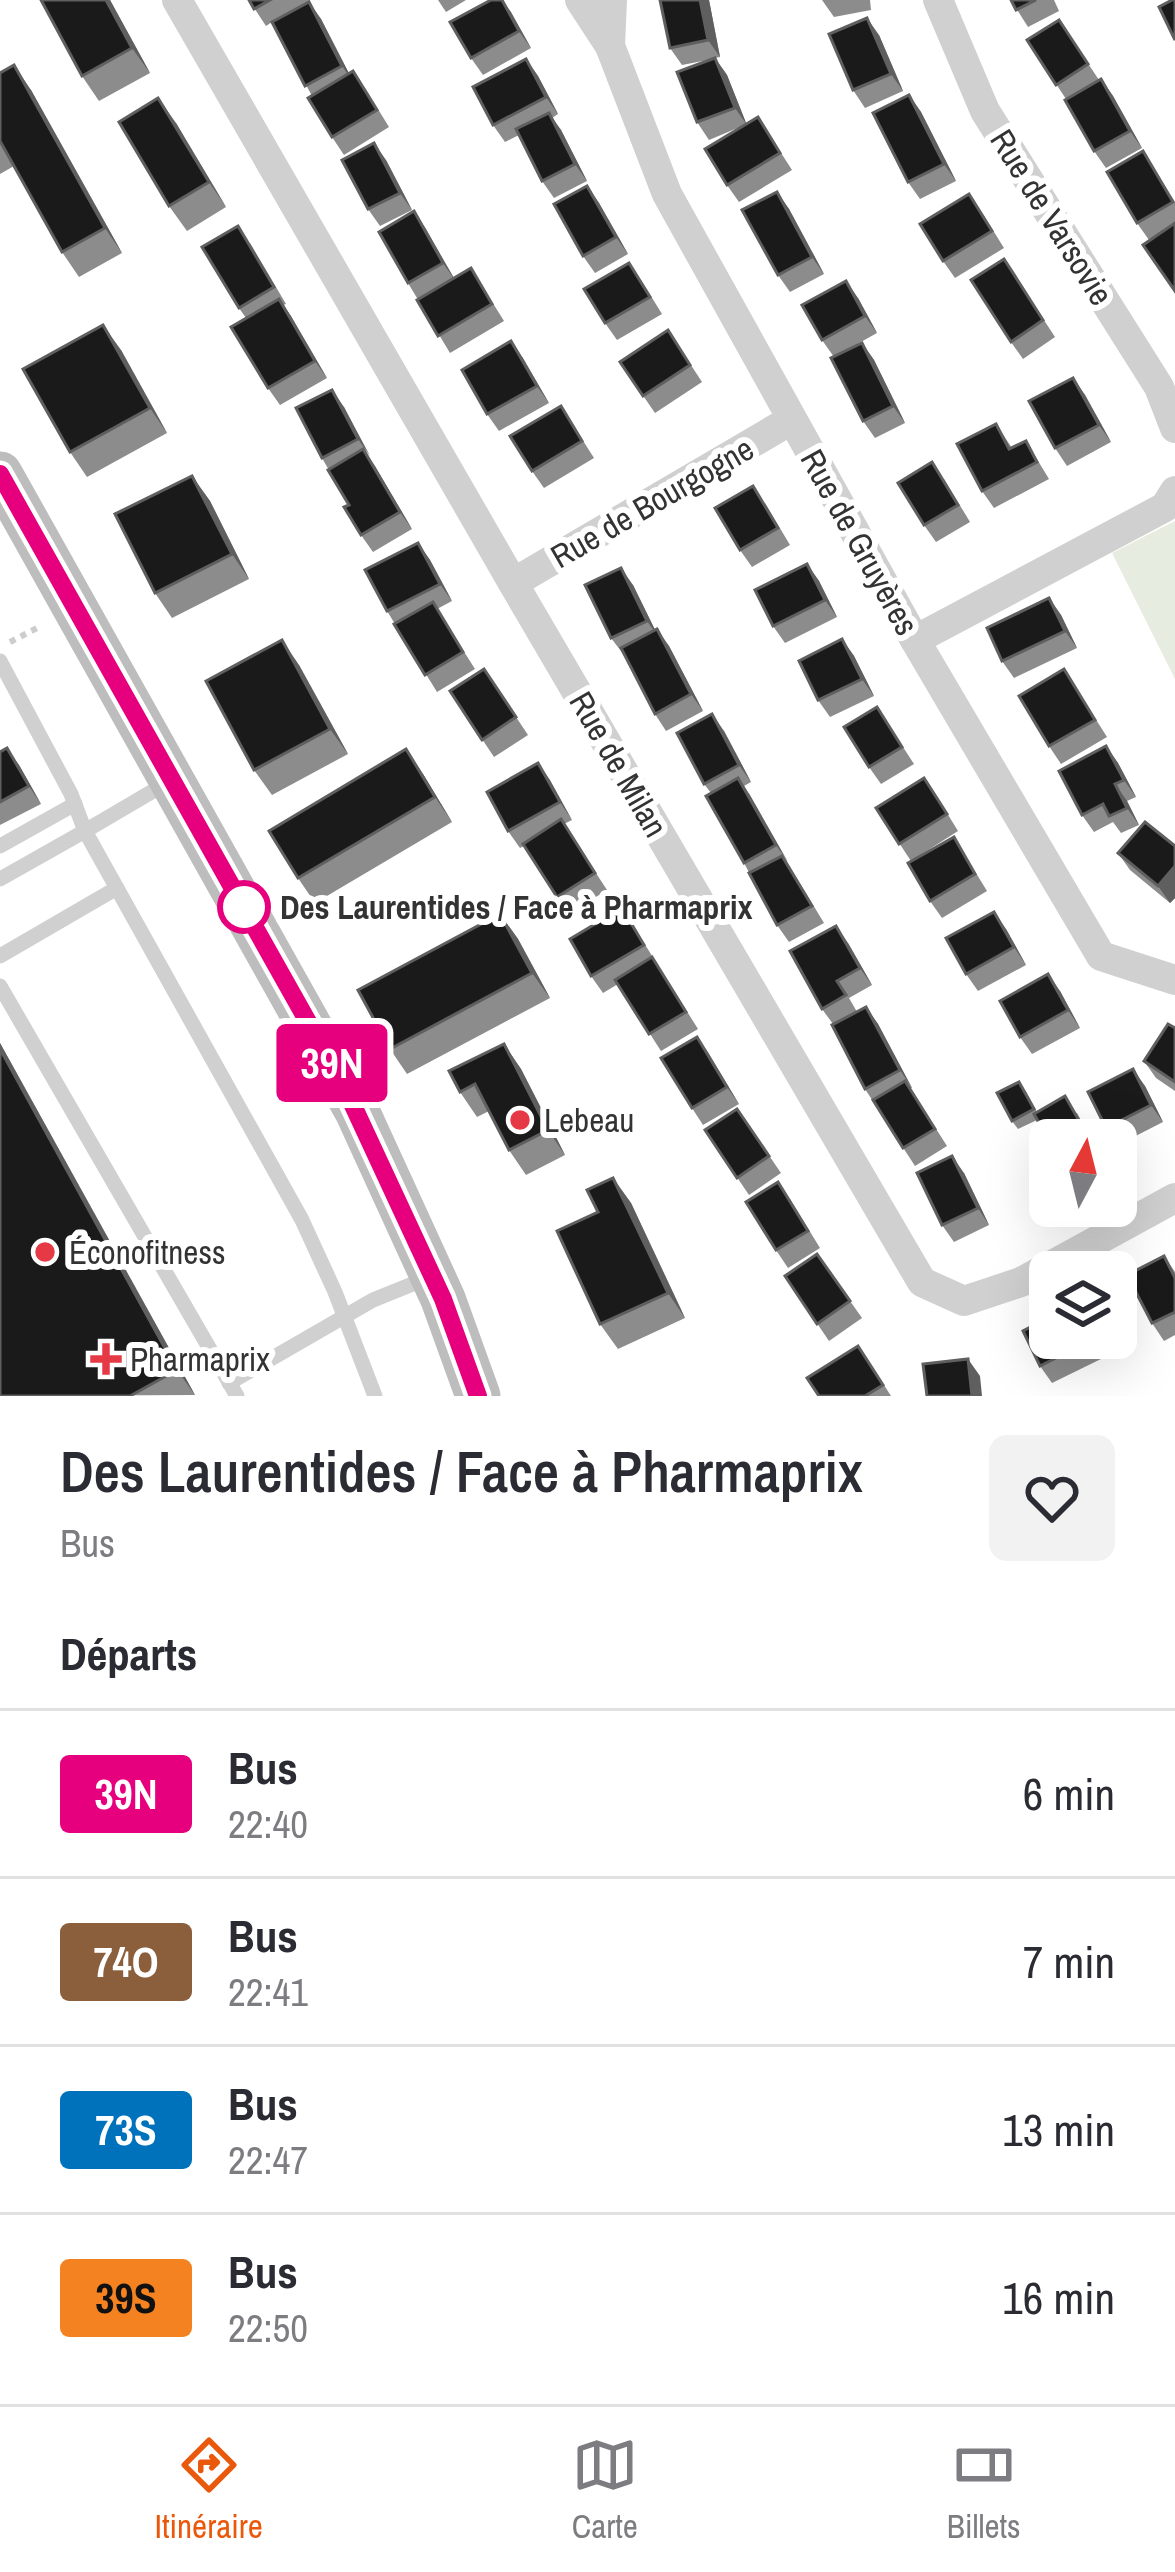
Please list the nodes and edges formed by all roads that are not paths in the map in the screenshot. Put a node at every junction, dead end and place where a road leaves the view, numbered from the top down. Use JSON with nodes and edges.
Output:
{"nodes":[{"id":1,"x":177,"y":0,"type":"edge"},
{"id":2,"x":580,"y":0,"type":"edge"},
{"id":3,"x":612,"y":0,"type":"edge"},
{"id":4,"x":938,"y":0,"type":"edge"},
{"id":5,"x":610,"y":46,"type":"junction"},
{"id":6,"x":791,"y":420,"type":"junction"},
{"id":7,"x":1175,"y":428,"type":"edge"},
{"id":8,"x":0,"y":474,"type":"edge"},
{"id":9,"x":1175,"y":491,"type":"edge"},
{"id":10,"x":513,"y":583,"type":"junction"},
{"id":11,"x":915,"y":640,"type":"junction"},
{"id":12,"x":1,"y":665,"type":"edge"},
{"id":13,"x":172,"y":780,"type":"junction"},
{"id":14,"x":75,"y":804,"type":"junction"},
{"id":15,"x":86,"y":831,"type":"junction"},
{"id":16,"x":0,"y":846,"type":"edge"},
{"id":17,"x":0,"y":879,"type":"edge"},
{"id":18,"x":117,"y":888,"type":"junction"},
{"id":19,"x":0,"y":956,"type":"edge"},
{"id":20,"x":1175,"y":980,"type":"edge"},
{"id":21,"x":0,"y":986,"type":"edge"},
{"id":22,"x":1175,"y":1198,"type":"edge"},
{"id":23,"x":433,"y":1276,"type":"junction"},
{"id":24,"x":345,"y":1317,"type":"junction"},
{"id":25,"x":233,"y":1389,"type":"edge"},
{"id":26,"x":375,"y":1396,"type":"edge"},
{"id":27,"x":478,"y":1396,"type":"edge"}],
"edges":[{"from":1,"to":10,"type":"street","name":"Rue de Milan"},
{"from":2,"to":5,"type":"street","name":"Rue de Gruyères"},
{"from":3,"to":5,"type":"street","name":"Rue de Gruyères"},
{"from":4,"to":7,"type":"street","name":"Rue de Varsovie"},
{"from":5,"to":6,"type":"street","name":"Rue de Gruyères"},
{"from":6,"to":10,"type":"street","name":"Rue de Bourgogne"},
{"from":6,"to":11,"type":"street","name":"Rue de Gruyères"},
{"from":8,"to":13,"type":"main road"},
{"from":9,"to":11,"type":"street"},
{"from":10,"to":22,"type":"street","name":"Rue de Milan"},
{"from":11,"to":20,"type":"street","name":"Rue de Gruyères"},
{"from":12,"to":14,"type":"lane"},
{"from":13,"to":15,"type":"lane"},
{"from":13,"to":23,"type":"main road"},
{"from":14,"to":15,"type":"lane"},
{"from":14,"to":16,"type":"lane"},
{"from":15,"to":17,"type":"lane"},
{"from":15,"to":18,"type":"lane"},
{"from":18,"to":19,"type":"lane"},
{"from":18,"to":24,"type":"lane"},
{"from":21,"to":25,"type":"lane"},
{"from":23,"to":24,"type":"lane"},
{"from":23,"to":27,"type":"main road"},
{"from":24,"to":25,"type":"lane"},
{"from":24,"to":26,"type":"lane"}]}
